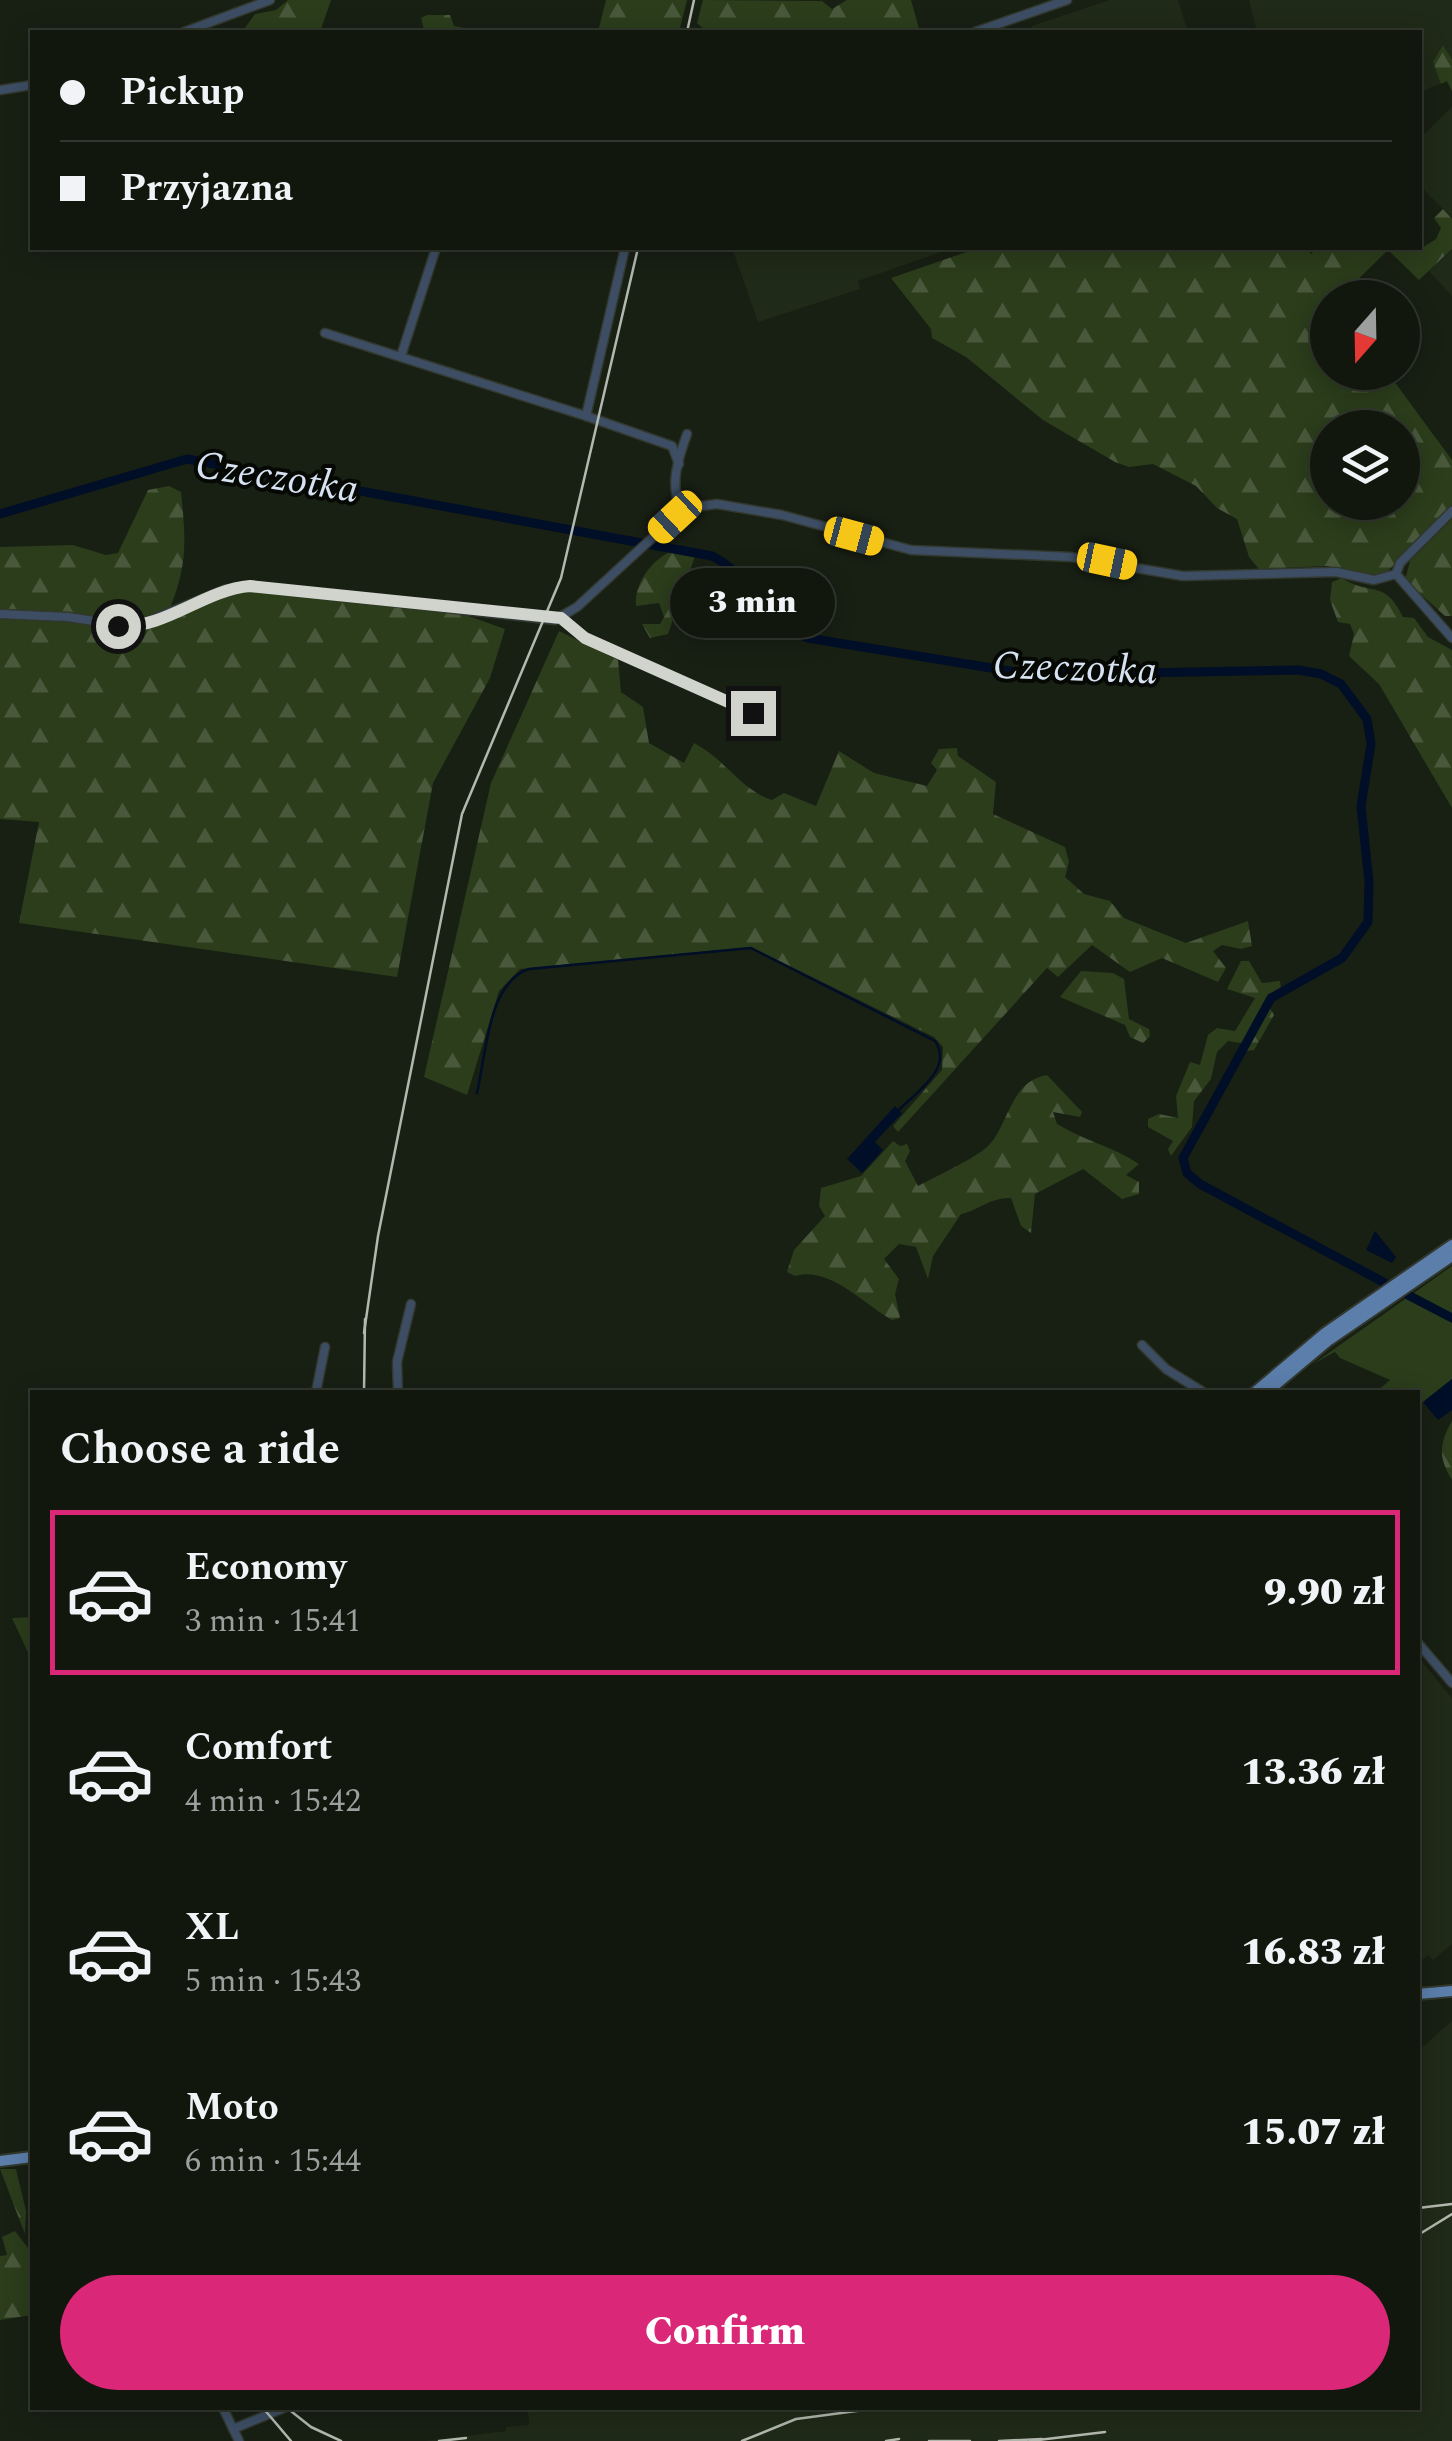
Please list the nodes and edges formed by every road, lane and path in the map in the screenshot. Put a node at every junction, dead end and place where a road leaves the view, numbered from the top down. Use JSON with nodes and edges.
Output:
{"nodes":[{"id":1,"x":270,"y":0,"type":"edge"},
{"id":2,"x":1067,"y":0,"type":"edge"},
{"id":3,"x":189,"y":30,"type":"edge"},
{"id":4,"x":981,"y":30,"type":"edge"},
{"id":5,"x":30,"y":85,"type":"edge"},
{"id":6,"x":0,"y":90,"type":"edge"},
{"id":7,"x":435,"y":250,"type":"edge"},
{"id":8,"x":625,"y":250,"type":"edge"},
{"id":9,"x":325,"y":333,"type":"dead end"},
{"id":10,"x":401,"y":356,"type":"junction"},
{"id":11,"x":586,"y":416,"type":"junction"},
{"id":12,"x":687,"y":434,"type":"dead end"},
{"id":13,"x":679,"y":464,"type":"junction"},
{"id":14,"x":683,"y":512,"type":"junction"},
{"id":15,"x":1452,"y":512,"type":"edge"},
{"id":16,"x":1397,"y":576,"type":"junction"},
{"id":17,"x":0,"y":614,"type":"edge"},
{"id":18,"x":561,"y":618,"type":"junction"},
{"id":19,"x":1452,"y":638,"type":"edge"},
{"id":20,"x":753,"y":713,"type":"dead end"},
{"id":21,"x":1452,"y":1245,"type":"edge"},
{"id":22,"x":1452,"y":1256,"type":"edge"},
{"id":23,"x":1402,"y":1286,"type":"junction"},
{"id":24,"x":1390,"y":1294,"type":"junction"},
{"id":25,"x":411,"y":1304,"type":"dead end"},
{"id":26,"x":1142,"y":1345,"type":"dead end"},
{"id":27,"x":325,"y":1346,"type":"dead end"},
{"id":28,"x":316,"y":1390,"type":"edge"},
{"id":29,"x":398,"y":1390,"type":"edge"},
{"id":30,"x":1200,"y":1390,"type":"edge"},
{"id":31,"x":1256,"y":1390,"type":"edge"},
{"id":32,"x":1269,"y":1390,"type":"edge"},
{"id":33,"x":1420,"y":1644,"type":"edge"},
{"id":34,"x":1452,"y":1683,"type":"edge"},
{"id":35,"x":1452,"y":1991,"type":"edge"},
{"id":36,"x":1420,"y":1994,"type":"edge"},
{"id":37,"x":30,"y":2157,"type":"edge"},
{"id":38,"x":0,"y":2161,"type":"edge"},
{"id":39,"x":224,"y":2410,"type":"edge"},
{"id":40,"x":279,"y":2410,"type":"edge"},
{"id":41,"x":234,"y":2428,"type":"junction"},
{"id":42,"x":239,"y":2441,"type":"edge"}],
"edges":[{"from":1,"to":3,"type":"street"},
{"from":2,"to":4,"type":"street"},
{"from":5,"to":6,"type":"street"},
{"from":7,"to":10,"type":"street"},
{"from":8,"to":11,"type":"street"},
{"from":9,"to":10,"type":"street"},
{"from":10,"to":11,"type":"street"},
{"from":11,"to":13,"type":"street"},
{"from":12,"to":13,"type":"street"},
{"from":13,"to":14,"type":"street"},
{"from":14,"to":16,"type":"street"},
{"from":14,"to":18,"type":"street"},
{"from":15,"to":16,"type":"street"},
{"from":16,"to":19,"type":"street"},
{"from":17,"to":18,"type":"street"},
{"from":18,"to":20,"type":"street"},
{"from":21,"to":23,"type":"main road"},
{"from":22,"to":23,"type":"main road"},
{"from":23,"to":24,"type":"main road"},
{"from":24,"to":31,"type":"main road"},
{"from":24,"to":32,"type":"main road"},
{"from":25,"to":29,"type":"street"},
{"from":26,"to":30,"type":"street"},
{"from":27,"to":28,"type":"street"},
{"from":33,"to":34,"type":"street"},
{"from":35,"to":36,"type":"main road"},
{"from":37,"to":38,"type":"main road"},
{"from":39,"to":41,"type":"street"},
{"from":40,"to":41,"type":"street"},
{"from":41,"to":42,"type":"street"}]}
